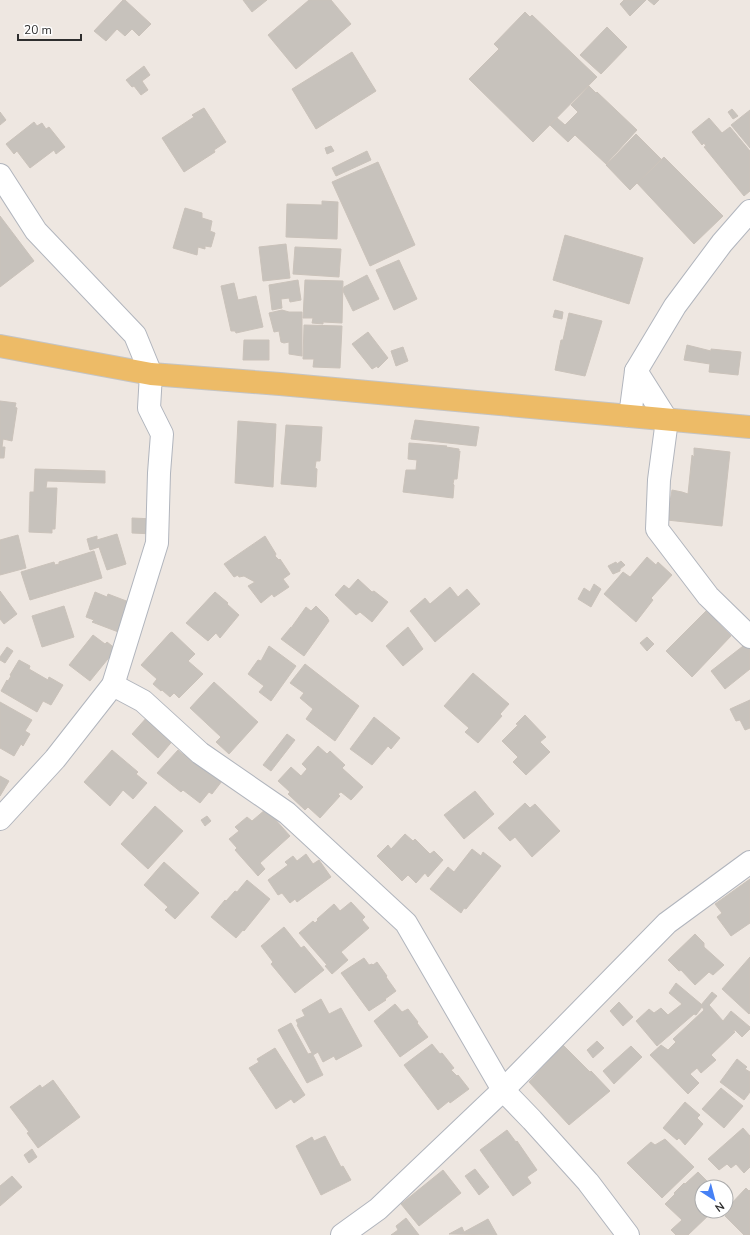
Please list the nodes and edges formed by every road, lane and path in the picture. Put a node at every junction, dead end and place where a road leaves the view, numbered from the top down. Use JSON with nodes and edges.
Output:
{"nodes":[{"id":1,"x":0,"y":175,"type":"edge"},
{"id":2,"x":750,"y":211,"type":"edge"},
{"id":3,"x":0,"y":346,"type":"edge"},
{"id":4,"x":636,"y":371,"type":"junction"},
{"id":5,"x":151,"y":374,"type":"junction"},
{"id":6,"x":630,"y":416,"type":"junction"},
{"id":7,"x":667,"y":420,"type":"junction"},
{"id":8,"x":750,"y":427,"type":"edge"},
{"id":9,"x":750,"y":637,"type":"edge"},
{"id":10,"x":113,"y":686,"type":"junction"},
{"id":11,"x":0,"y":819,"type":"edge"},
{"id":12,"x":750,"y":862,"type":"edge"},
{"id":13,"x":502,"y":1090,"type":"junction"},
{"id":14,"x":342,"y":1235,"type":"edge"},
{"id":15,"x":628,"y":1235,"type":"edge"}],
"edges":[{"from":1,"to":5,"type":"street"},
{"from":2,"to":4,"type":"street"},
{"from":3,"to":5,"type":"main road"},
{"from":4,"to":6,"type":"street"},
{"from":4,"to":7,"type":"street"},
{"from":5,"to":6,"type":"main road"},
{"from":5,"to":10,"type":"street"},
{"from":6,"to":7,"type":"main road"},
{"from":7,"to":8,"type":"main road"},
{"from":7,"to":9,"type":"street"},
{"from":10,"to":11,"type":"street"},
{"from":10,"to":13,"type":"street"},
{"from":12,"to":13,"type":"street"},
{"from":13,"to":14,"type":"street"},
{"from":13,"to":15,"type":"street"}]}
